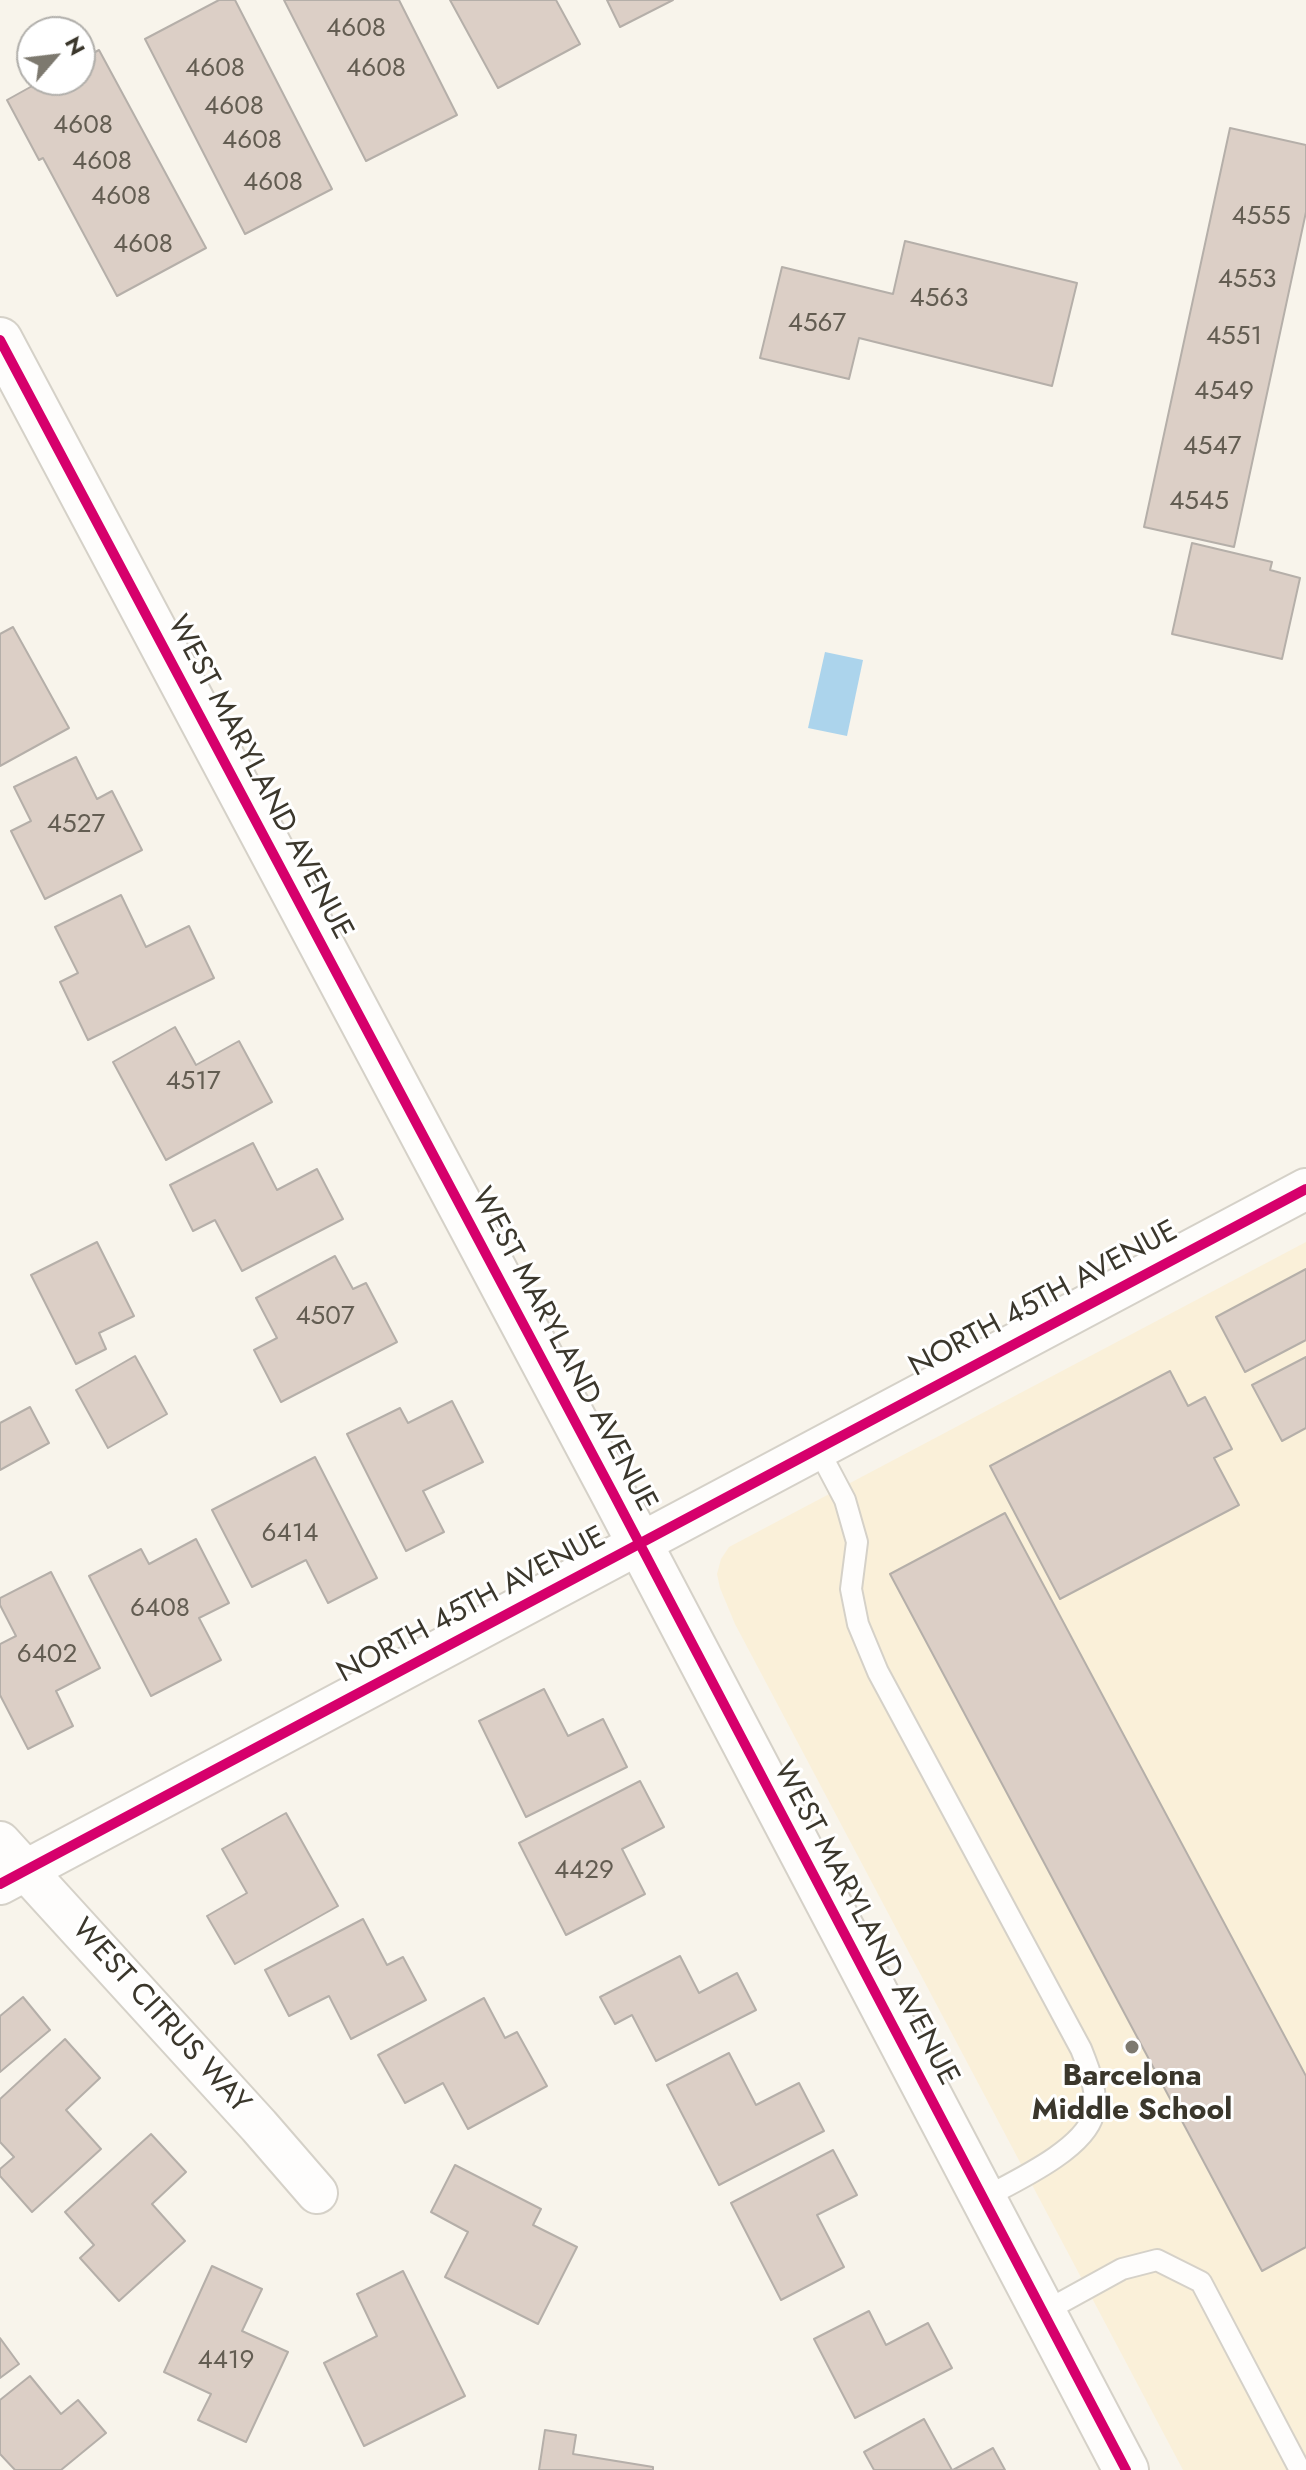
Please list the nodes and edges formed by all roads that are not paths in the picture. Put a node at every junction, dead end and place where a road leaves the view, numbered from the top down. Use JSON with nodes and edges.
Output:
{"nodes":[{"id":1,"x":0,"y":340,"type":"edge"},
{"id":2,"x":1306,"y":1189,"type":"edge"},
{"id":3,"x":817,"y":1447,"type":"junction"},
{"id":4,"x":638,"y":1544,"type":"junction"},
{"id":5,"x":8,"y":1865,"type":"edge"},
{"id":6,"x":317,"y":2193,"type":"dead end"},
{"id":7,"x":982,"y":2199,"type":"junction"},
{"id":8,"x":1042,"y":2313,"type":"junction"},
{"id":9,"x":1126,"y":2470,"type":"edge"},
{"id":10,"x":1300,"y":2470,"type":"edge"}],
"edges":[{"from":1,"to":4,"type":"street","name":"WEST MARYLAND AVENUE"},
{"from":2,"to":3,"type":"street","name":"NORTH 45TH AVENUE"},
{"from":3,"to":4,"type":"street","name":"NORTH 45TH AVENUE"},
{"from":3,"to":7,"type":"lane"},
{"from":4,"to":5,"type":"street","name":"NORTH 45TH AVENUE"},
{"from":4,"to":7,"type":"street","name":"WEST MARYLAND AVENUE"},
{"from":5,"to":6,"type":"street","name":"WEST CITRUS WAY"},
{"from":7,"to":8,"type":"street","name":"WEST MARYLAND AVENUE"},
{"from":8,"to":9,"type":"street","name":"WEST MARYLAND AVENUE"},
{"from":8,"to":10,"type":"lane"}]}
